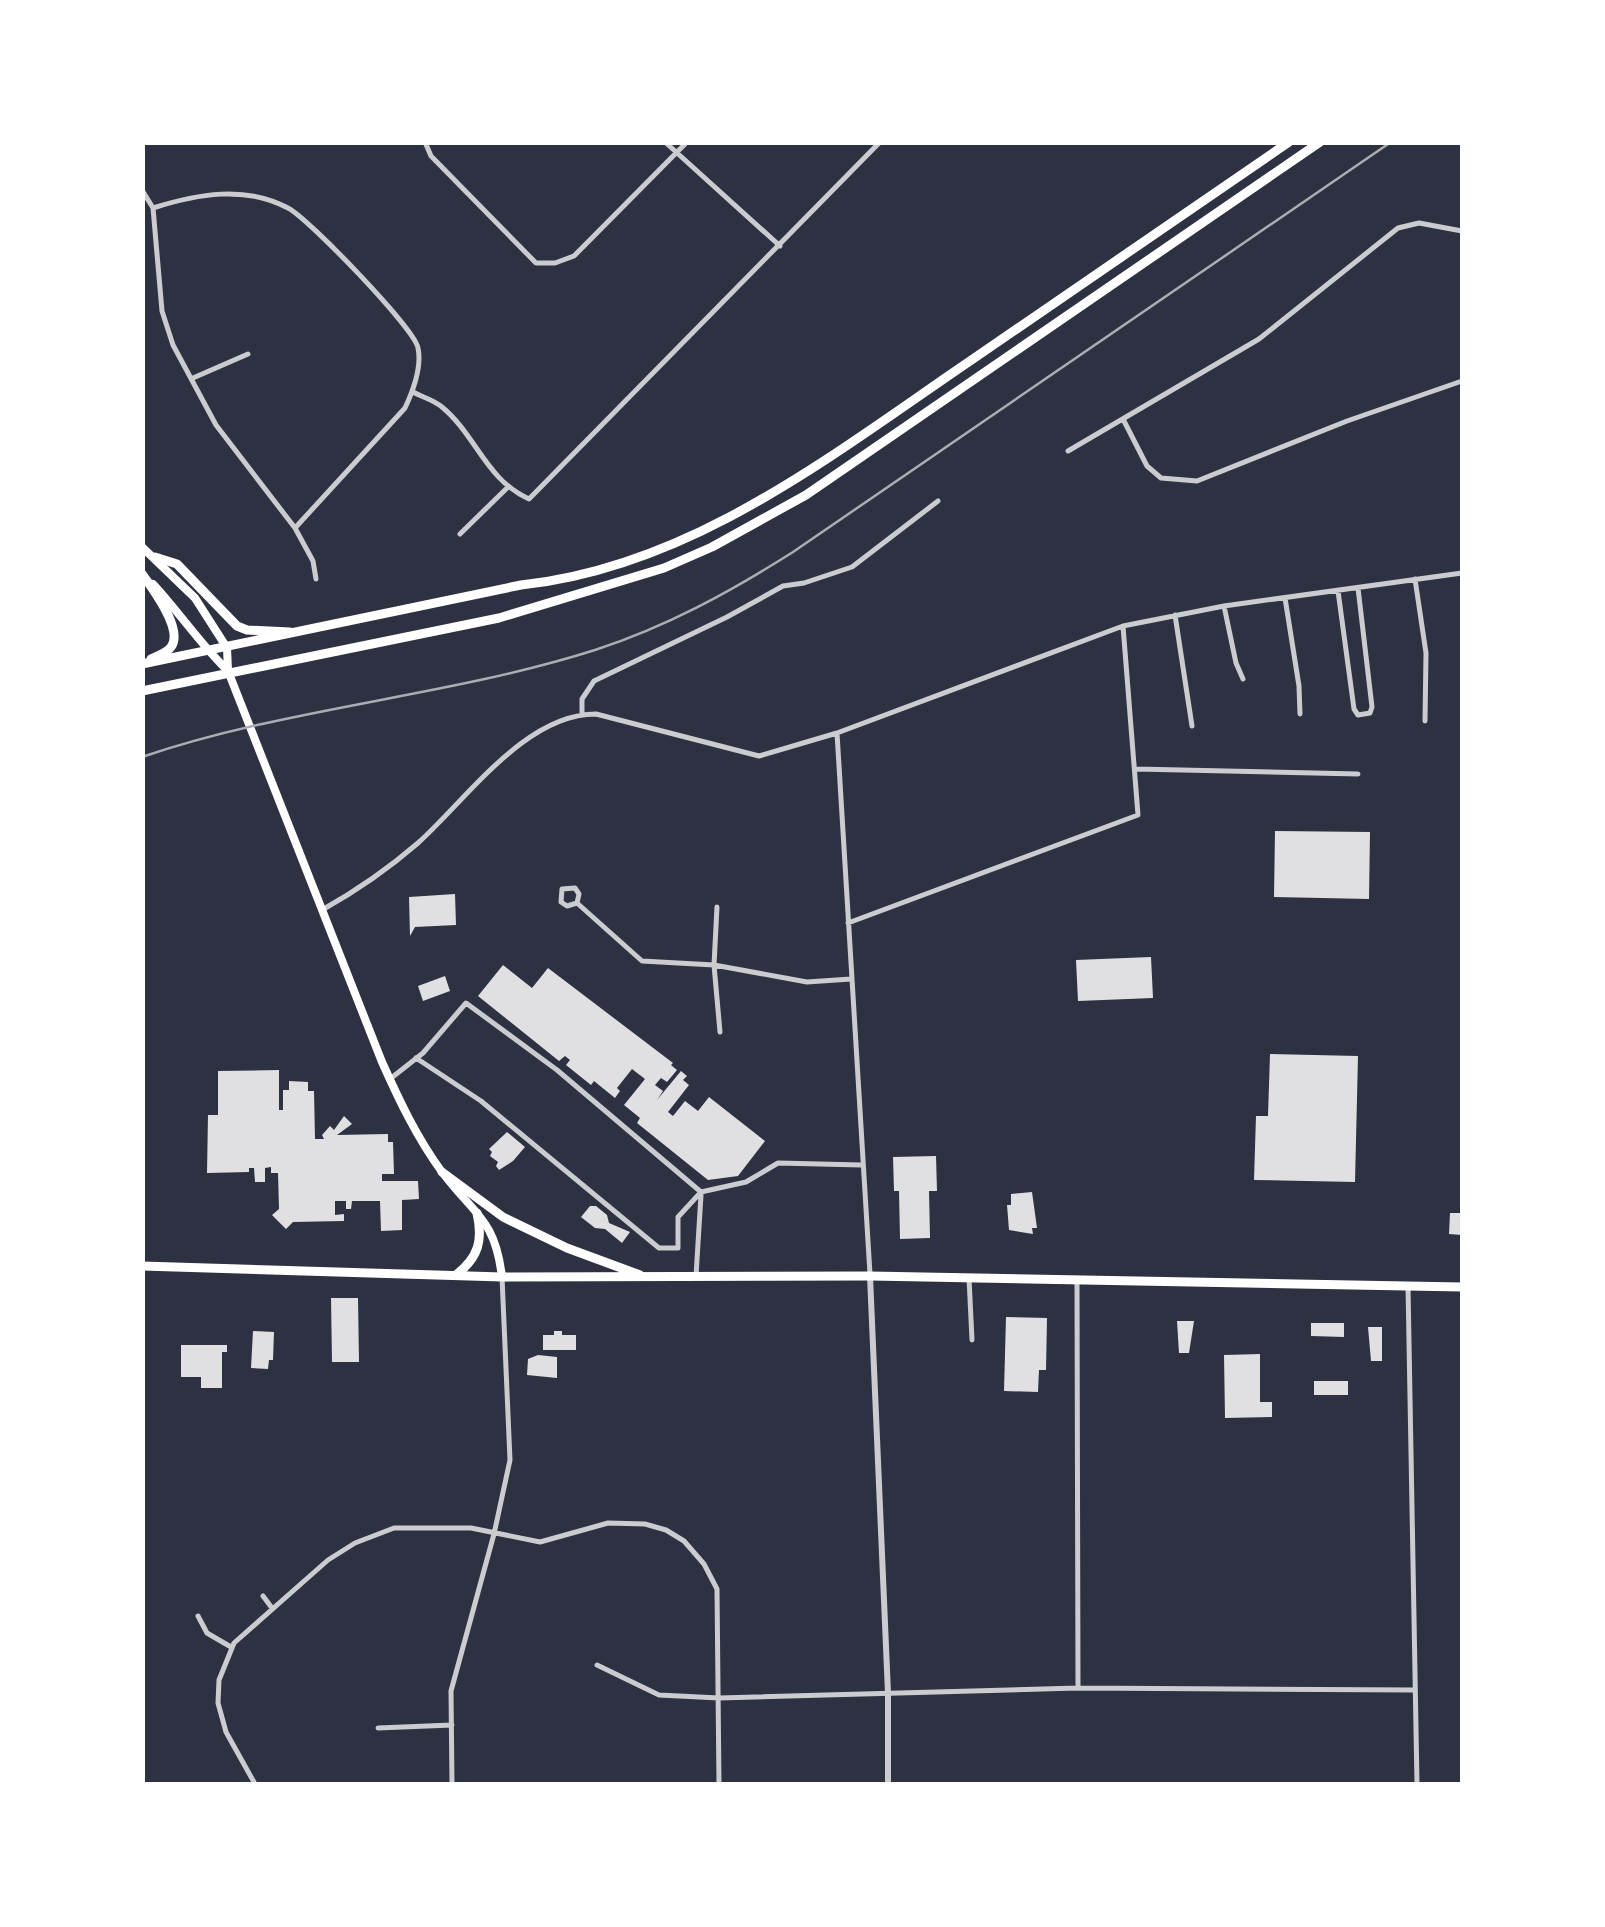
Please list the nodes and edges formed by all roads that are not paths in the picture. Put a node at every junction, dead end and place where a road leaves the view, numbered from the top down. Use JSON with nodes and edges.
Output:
{"nodes":[{"id":1,"x":425,"y":142,"type":"edge"},
{"id":2,"x":665,"y":142,"type":"edge"},
{"id":3,"x":687,"y":142,"type":"edge"},
{"id":4,"x":880,"y":142,"type":"edge"},
{"id":5,"x":1289,"y":142,"type":"edge"},
{"id":6,"x":1320,"y":142,"type":"edge"},
{"id":7,"x":677,"y":153,"type":"junction"},
{"id":8,"x":142,"y":190,"type":"edge"},
{"id":9,"x":154,"y":208,"type":"junction"},
{"id":10,"x":1462,"y":231,"type":"edge"},
{"id":11,"x":780,"y":246,"type":"junction"},
{"id":12,"x":248,"y":354,"type":"dead end"},
{"id":13,"x":192,"y":378,"type":"junction"},
{"id":14,"x":1462,"y":381,"type":"edge"},
{"id":15,"x":413,"y":392,"type":"junction"},
{"id":16,"x":1123,"y":418,"type":"junction"},
{"id":17,"x":1068,"y":450,"type":"dead end"},
{"id":18,"x":508,"y":488,"type":"junction"},
{"id":19,"x":938,"y":501,"type":"dead end"},
{"id":20,"x":294,"y":528,"type":"junction"},
{"id":21,"x":460,"y":534,"type":"dead end"},
{"id":22,"x":142,"y":547,"type":"edge"},
{"id":23,"x":155,"y":557,"type":"junction"},
{"id":24,"x":1462,"y":572,"type":"edge"},
{"id":25,"x":142,"y":574,"type":"edge"},
{"id":26,"x":316,"y":579,"type":"dead end"},
{"id":27,"x":1415,"y":580,"type":"junction"},
{"id":28,"x":1358,"y":588,"type":"junction"},
{"id":29,"x":1338,"y":591,"type":"junction"},
{"id":30,"x":1285,"y":598,"type":"junction"},
{"id":31,"x":1224,"y":606,"type":"junction"},
{"id":32,"x":1176,"y":616,"type":"junction"},
{"id":33,"x":1124,"y":626,"type":"junction"},
{"id":34,"x":302,"y":632,"type":"junction"},
{"id":35,"x":227,"y":648,"type":"junction"},
{"id":36,"x":206,"y":650,"type":"junction"},
{"id":37,"x":142,"y":664,"type":"edge"},
{"id":38,"x":228,"y":671,"type":"junction"},
{"id":39,"x":1243,"y":679,"type":"dead end"},
{"id":40,"x":142,"y":690,"type":"edge"},
{"id":41,"x":582,"y":714,"type":"junction"},
{"id":42,"x":1300,"y":714,"type":"dead end"},
{"id":43,"x":1425,"y":720,"type":"dead end"},
{"id":44,"x":1192,"y":726,"type":"dead end"},
{"id":45,"x":837,"y":733,"type":"junction"},
{"id":46,"x":1136,"y":769,"type":"junction"},
{"id":47,"x":1358,"y":774,"type":"dead end"},
{"id":48,"x":577,"y":903,"type":"dead end"},
{"id":49,"x":717,"y":907,"type":"dead end"},
{"id":50,"x":322,"y":910,"type":"junction"},
{"id":51,"x":848,"y":923,"type":"junction"},
{"id":52,"x":714,"y":965,"type":"junction"},
{"id":53,"x":851,"y":979,"type":"junction"},
{"id":54,"x":720,"y":1032,"type":"dead end"},
{"id":55,"x":416,"y":1058,"type":"junction"},
{"id":56,"x":390,"y":1079,"type":"junction"},
{"id":57,"x":862,"y":1165,"type":"junction"},
{"id":58,"x":442,"y":1172,"type":"junction"},
{"id":59,"x":701,"y":1192,"type":"junction"},
{"id":60,"x":477,"y":1212,"type":"junction"},
{"id":61,"x":142,"y":1266,"type":"edge"},
{"id":62,"x":455,"y":1276,"type":"junction"},
{"id":63,"x":696,"y":1276,"type":"junction"},
{"id":64,"x":870,"y":1276,"type":"junction"},
{"id":65,"x":502,"y":1277,"type":"junction"},
{"id":66,"x":648,"y":1278,"type":"junction"},
{"id":67,"x":969,"y":1278,"type":"junction"},
{"id":68,"x":1077,"y":1282,"type":"junction"},
{"id":69,"x":1408,"y":1286,"type":"junction"},
{"id":70,"x":1462,"y":1288,"type":"edge"},
{"id":71,"x":972,"y":1340,"type":"dead end"},
{"id":72,"x":494,"y":1534,"type":"junction"},
{"id":73,"x":263,"y":1596,"type":"dead end"},
{"id":74,"x":272,"y":1608,"type":"junction"},
{"id":75,"x":198,"y":1616,"type":"dead end"},
{"id":76,"x":232,"y":1648,"type":"junction"},
{"id":77,"x":597,"y":1665,"type":"dead end"},
{"id":78,"x":1078,"y":1688,"type":"junction"},
{"id":79,"x":1415,"y":1690,"type":"junction"},
{"id":80,"x":888,"y":1693,"type":"junction"},
{"id":81,"x":719,"y":1698,"type":"junction"},
{"id":82,"x":452,"y":1725,"type":"junction"},
{"id":83,"x":378,"y":1728,"type":"dead end"},
{"id":84,"x":255,"y":1784,"type":"edge"},
{"id":85,"x":452,"y":1784,"type":"edge"},
{"id":86,"x":719,"y":1784,"type":"edge"},
{"id":87,"x":888,"y":1784,"type":"edge"},
{"id":88,"x":1418,"y":1784,"type":"edge"}],
"edges":[{"from":1,"to":7,"type":"street"},
{"from":2,"to":7,"type":"street"},
{"from":3,"to":7,"type":"street"},
{"from":4,"to":11,"type":"street"},
{"from":5,"to":34,"type":"main road"},
{"from":6,"to":38,"type":"main road"},
{"from":7,"to":11,"type":"street"},
{"from":8,"to":9,"type":"street"},
{"from":9,"to":13,"type":"street"},
{"from":9,"to":15,"type":"street"},
{"from":10,"to":16,"type":"street"},
{"from":11,"to":18,"type":"street"},
{"from":12,"to":13,"type":"street"},
{"from":13,"to":20,"type":"street"},
{"from":14,"to":16,"type":"street"},
{"from":15,"to":18,"type":"street"},
{"from":15,"to":20,"type":"street"},
{"from":16,"to":17,"type":"street"},
{"from":18,"to":21,"type":"street"},
{"from":19,"to":41,"type":"street"},
{"from":20,"to":26,"type":"street"},
{"from":22,"to":23,"type":"main road"},
{"from":23,"to":34,"type":"main road"},
{"from":23,"to":35,"type":"main road"},
{"from":24,"to":27,"type":"street"},
{"from":25,"to":36,"type":"main road"},
{"from":25,"to":37,"type":"main road"},
{"from":27,"to":28,"type":"street"},
{"from":27,"to":43,"type":"street"},
{"from":28,"to":29,"type":"street"},
{"from":28,"to":29,"type":"street"},
{"from":29,"to":30,"type":"street"},
{"from":30,"to":31,"type":"street"},
{"from":30,"to":42,"type":"street"},
{"from":31,"to":32,"type":"street"},
{"from":31,"to":39,"type":"street"},
{"from":32,"to":33,"type":"street"},
{"from":32,"to":44,"type":"street"},
{"from":33,"to":45,"type":"street"},
{"from":33,"to":46,"type":"street"},
{"from":34,"to":35,"type":"main road"},
{"from":35,"to":36,"type":"main road"},
{"from":35,"to":38,"type":"main road"},
{"from":36,"to":37,"type":"main road"},
{"from":36,"to":38,"type":"main road"},
{"from":38,"to":40,"type":"main road"},
{"from":38,"to":50,"type":"main road"},
{"from":41,"to":45,"type":"street"},
{"from":41,"to":50,"type":"street"},
{"from":45,"to":51,"type":"street"},
{"from":46,"to":47,"type":"street"},
{"from":46,"to":51,"type":"street"},
{"from":48,"to":52,"type":"street"},
{"from":49,"to":52,"type":"street"},
{"from":50,"to":56,"type":"main road"},
{"from":51,"to":53,"type":"street"},
{"from":52,"to":53,"type":"street"},
{"from":52,"to":54,"type":"street"},
{"from":53,"to":57,"type":"street"},
{"from":55,"to":56,"type":"street"},
{"from":55,"to":59,"type":"street"},
{"from":55,"to":59,"type":"street"},
{"from":56,"to":58,"type":"main road"},
{"from":57,"to":59,"type":"street"},
{"from":57,"to":64,"type":"street"},
{"from":58,"to":60,"type":"main road"},
{"from":58,"to":66,"type":"main road"},
{"from":59,"to":63,"type":"street"},
{"from":60,"to":62,"type":"main road"},
{"from":60,"to":65,"type":"main road"},
{"from":61,"to":62,"type":"main road"},
{"from":62,"to":65,"type":"main road"},
{"from":63,"to":64,"type":"main road"},
{"from":63,"to":66,"type":"main road"},
{"from":64,"to":67,"type":"main road"},
{"from":64,"to":80,"type":"street"},
{"from":65,"to":66,"type":"main road"},
{"from":65,"to":72,"type":"street"},
{"from":67,"to":68,"type":"main road"},
{"from":67,"to":71,"type":"street"},
{"from":68,"to":69,"type":"main road"},
{"from":68,"to":78,"type":"street"},
{"from":69,"to":70,"type":"main road"},
{"from":69,"to":79,"type":"street"},
{"from":72,"to":74,"type":"street"},
{"from":72,"to":81,"type":"street"},
{"from":72,"to":82,"type":"street"},
{"from":73,"to":74,"type":"street"},
{"from":74,"to":76,"type":"street"},
{"from":75,"to":76,"type":"street"},
{"from":76,"to":84,"type":"street"},
{"from":77,"to":81,"type":"street"},
{"from":78,"to":79,"type":"street"},
{"from":78,"to":80,"type":"street"},
{"from":79,"to":88,"type":"street"},
{"from":80,"to":81,"type":"street"},
{"from":80,"to":87,"type":"street"},
{"from":81,"to":86,"type":"street"},
{"from":82,"to":83,"type":"street"},
{"from":82,"to":85,"type":"street"}]}
